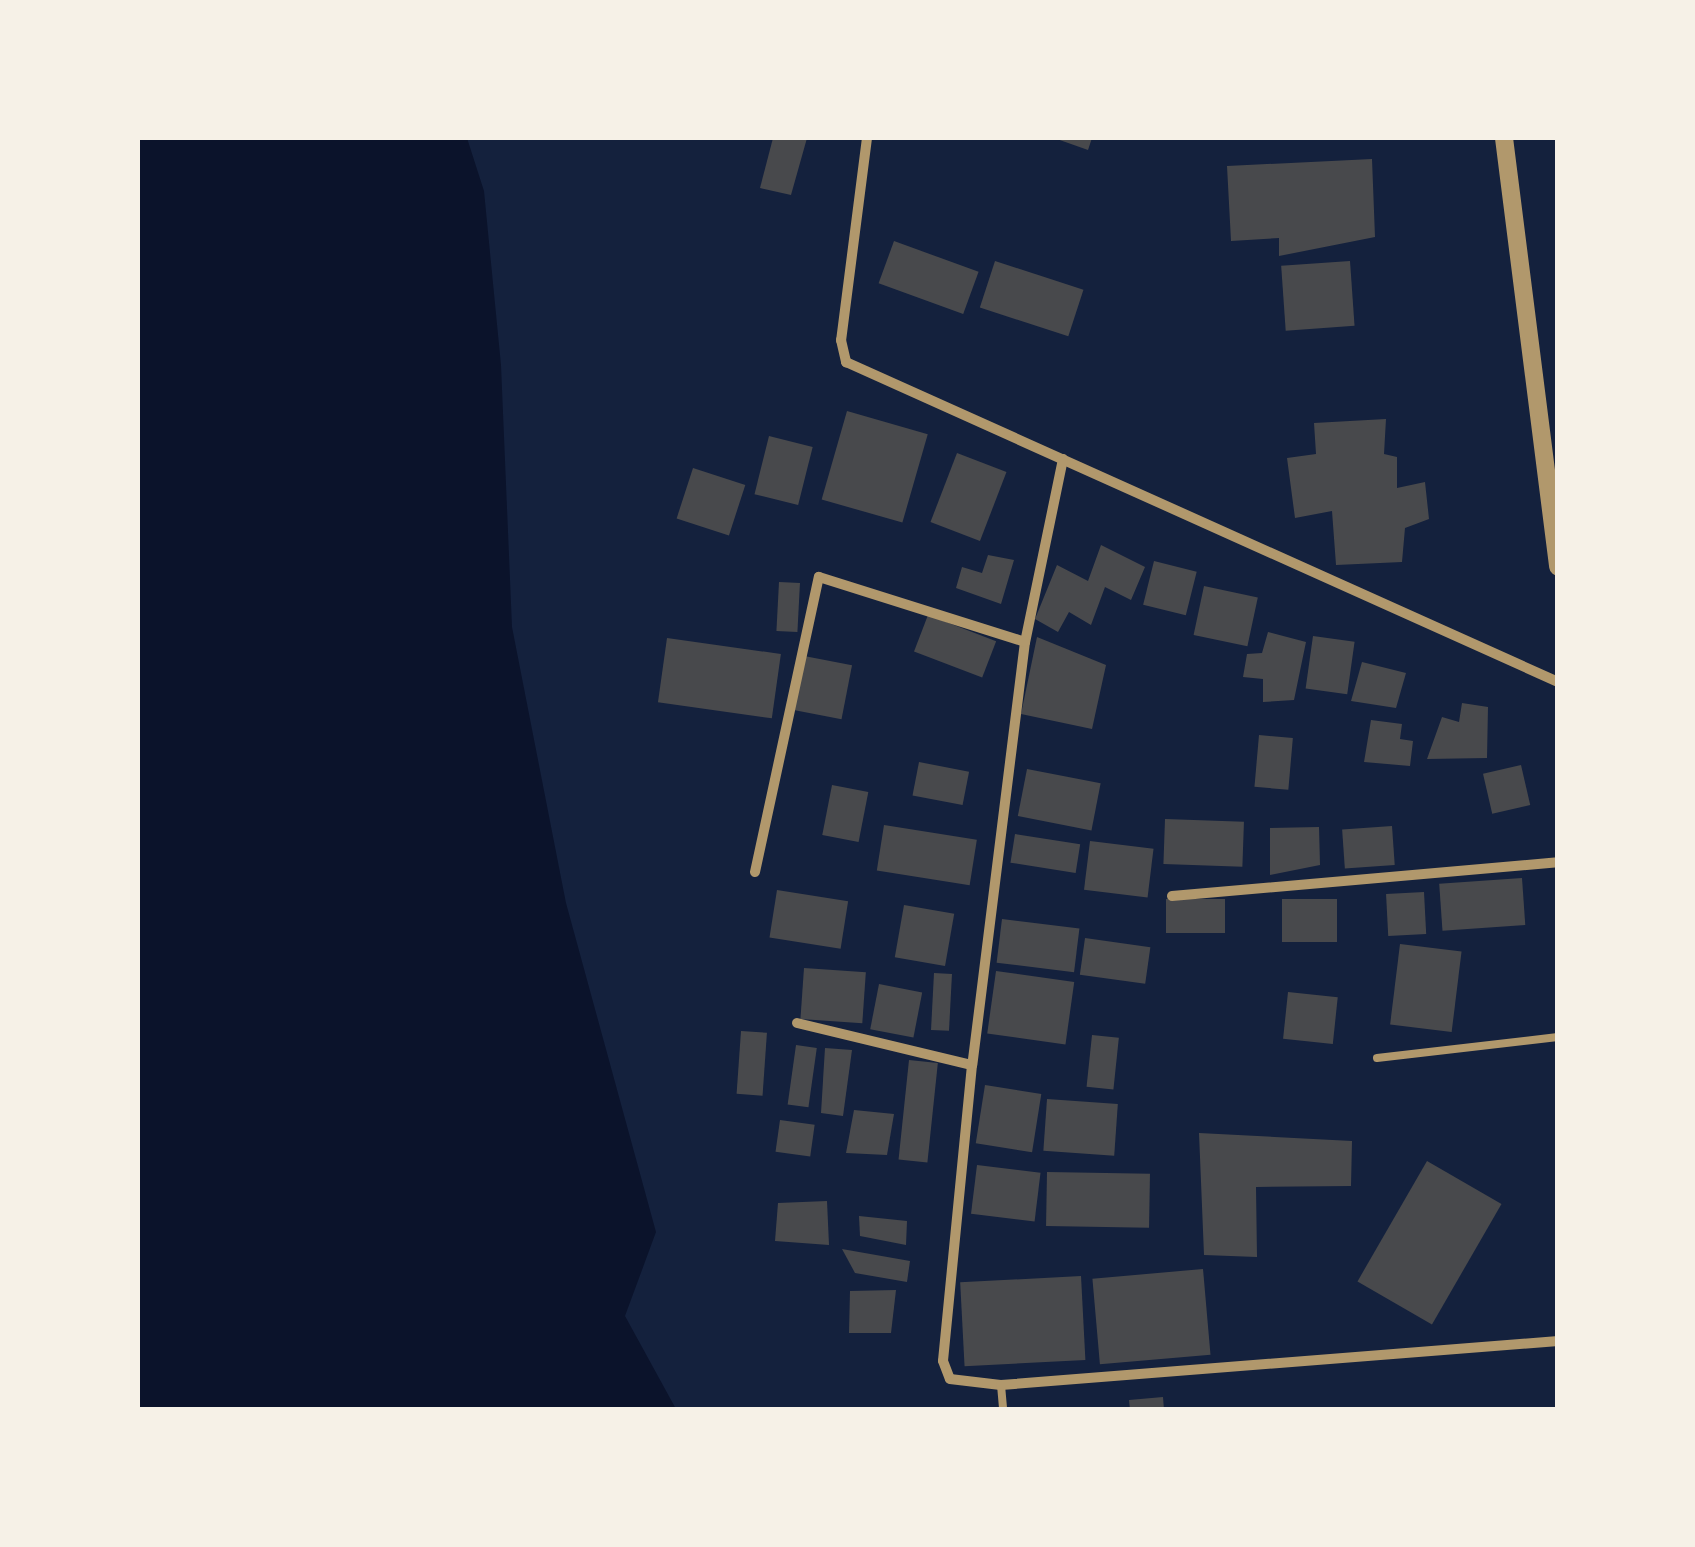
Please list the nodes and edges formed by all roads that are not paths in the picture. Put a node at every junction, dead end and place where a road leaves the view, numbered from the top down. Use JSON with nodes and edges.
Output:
{"nodes":[{"id":1,"x":867,"y":138,"type":"edge"},
{"id":2,"x":1504,"y":138,"type":"edge"},
{"id":3,"x":1063,"y":459,"type":"junction"},
{"id":4,"x":1558,"y":567,"type":"edge"},
{"id":5,"x":1025,"y":642,"type":"junction"},
{"id":6,"x":1558,"y":682,"type":"edge"},
{"id":7,"x":1558,"y":862,"type":"edge"},
{"id":8,"x":755,"y":872,"type":"dead end"},
{"id":9,"x":1172,"y":896,"type":"dead end"},
{"id":10,"x":796,"y":1023,"type":"dead end"},
{"id":11,"x":1558,"y":1036,"type":"edge"},
{"id":12,"x":1377,"y":1058,"type":"dead end"},
{"id":13,"x":972,"y":1066,"type":"junction"},
{"id":14,"x":1558,"y":1341,"type":"edge"},
{"id":15,"x":1002,"y":1384,"type":"junction"},
{"id":16,"x":1003,"y":1410,"type":"edge"}],
"edges":[{"from":1,"to":3,"type":"street"},
{"from":2,"to":4,"type":"street"},
{"from":3,"to":5,"type":"street"},
{"from":3,"to":6,"type":"street"},
{"from":5,"to":8,"type":"street"},
{"from":5,"to":13,"type":"street"},
{"from":7,"to":9,"type":"street"},
{"from":10,"to":13,"type":"street"},
{"from":11,"to":12,"type":"lane"},
{"from":13,"to":15,"type":"street"},
{"from":14,"to":15,"type":"street"},
{"from":15,"to":16,"type":"lane"}]}
